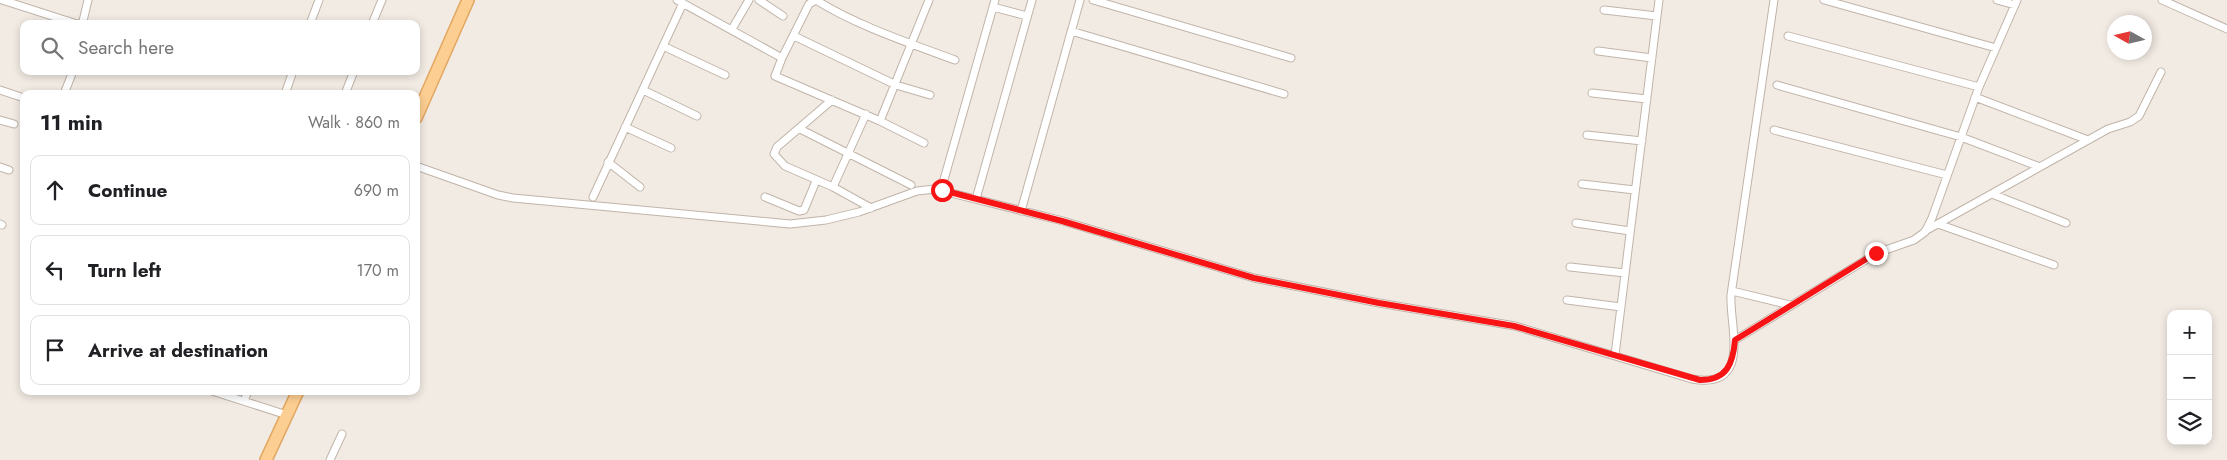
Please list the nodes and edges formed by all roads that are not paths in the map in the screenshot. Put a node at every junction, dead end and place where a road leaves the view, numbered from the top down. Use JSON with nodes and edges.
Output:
{"nodes":[{"id":1,"x":88,"y":0,"type":"edge"},
{"id":2,"x":318,"y":0,"type":"edge"},
{"id":3,"x":382,"y":0,"type":"edge"},
{"id":4,"x":468,"y":0,"type":"edge"},
{"id":5,"x":749,"y":0,"type":"edge"},
{"id":6,"x":759,"y":0,"type":"edge"},
{"id":7,"x":833,"y":0,"type":"edge"},
{"id":8,"x":929,"y":0,"type":"edge"},
{"id":9,"x":1032,"y":0,"type":"edge"},
{"id":10,"x":1080,"y":0,"type":"edge"},
{"id":11,"x":1094,"y":0,"type":"edge"},
{"id":12,"x":1659,"y":0,"type":"edge"},
{"id":13,"x":1774,"y":0,"type":"edge"},
{"id":14,"x":1824,"y":0,"type":"edge"},
{"id":15,"x":1997,"y":0,"type":"edge"},
{"id":16,"x":2162,"y":0,"type":"edge"},
{"id":17,"x":5,"y":1,"type":"edge"},
{"id":18,"x":680,"y":1,"type":"edge"},
{"id":19,"x":2016,"y":2,"type":"edge"},
{"id":20,"x":994,"y":3,"type":"edge"},
{"id":21,"x":829,"y":8,"type":"junction"},
{"id":22,"x":1604,"y":10,"type":"dead end"},
{"id":23,"x":783,"y":16,"type":"dead end"},
{"id":24,"x":1027,"y":16,"type":"junction"},
{"id":25,"x":1657,"y":16,"type":"junction"},
{"id":26,"x":71,"y":20,"type":"edge"},
{"id":27,"x":82,"y":20,"type":"edge"},
{"id":28,"x":311,"y":20,"type":"edge"},
{"id":29,"x":374,"y":20,"type":"edge"},
{"id":30,"x":732,"y":29,"type":"junction"},
{"id":31,"x":2227,"y":29,"type":"edge"},
{"id":32,"x":1071,"y":31,"type":"junction"},
{"id":33,"x":794,"y":36,"type":"junction"},
{"id":34,"x":1788,"y":36,"type":"dead end"},
{"id":35,"x":912,"y":44,"type":"junction"},
{"id":36,"x":664,"y":46,"type":"junction"},
{"id":37,"x":1996,"y":48,"type":"junction"},
{"id":38,"x":1598,"y":51,"type":"dead end"},
{"id":39,"x":782,"y":58,"type":"junction"},
{"id":40,"x":1291,"y":58,"type":"dead end"},
{"id":41,"x":1652,"y":58,"type":"junction"},
{"id":42,"x":955,"y":60,"type":"dead end"},
{"id":43,"x":2161,"y":72,"type":"dead end"},
{"id":44,"x":71,"y":75,"type":"edge"},
{"id":45,"x":292,"y":75,"type":"edge"},
{"id":46,"x":352,"y":75,"type":"edge"},
{"id":47,"x":726,"y":75,"type":"dead end"},
{"id":48,"x":896,"y":85,"type":"junction"},
{"id":49,"x":1777,"y":85,"type":"dead end"},
{"id":50,"x":1979,"y":87,"type":"junction"},
{"id":51,"x":0,"y":90,"type":"edge"},
{"id":52,"x":66,"y":90,"type":"edge"},
{"id":53,"x":286,"y":90,"type":"edge"},
{"id":54,"x":346,"y":90,"type":"edge"},
{"id":55,"x":643,"y":90,"type":"junction"},
{"id":56,"x":1592,"y":93,"type":"dead end"},
{"id":57,"x":1284,"y":94,"type":"dead end"},
{"id":58,"x":930,"y":95,"type":"dead end"},
{"id":59,"x":20,"y":97,"type":"edge"},
{"id":60,"x":1975,"y":97,"type":"junction"},
{"id":61,"x":1647,"y":99,"type":"junction"},
{"id":62,"x":832,"y":100,"type":"junction"},
{"id":63,"x":420,"y":109,"type":"edge"},
{"id":64,"x":866,"y":114,"type":"junction"},
{"id":65,"x":696,"y":116,"type":"dead end"},
{"id":66,"x":0,"y":120,"type":"edge"},
{"id":67,"x":880,"y":121,"type":"junction"},
{"id":68,"x":14,"y":124,"type":"dead end"},
{"id":69,"x":625,"y":127,"type":"junction"},
{"id":70,"x":800,"y":129,"type":"junction"},
{"id":71,"x":1774,"y":130,"type":"dead end"},
{"id":72,"x":1587,"y":135,"type":"dead end"},
{"id":73,"x":1961,"y":137,"type":"junction"},
{"id":74,"x":2088,"y":140,"type":"junction"},
{"id":75,"x":1642,"y":141,"type":"junction"},
{"id":76,"x":924,"y":143,"type":"dead end"},
{"id":77,"x":671,"y":148,"type":"dead end"},
{"id":78,"x":848,"y":153,"type":"junction"},
{"id":79,"x":608,"y":162,"type":"junction"},
{"id":80,"x":0,"y":167,"type":"edge"},
{"id":81,"x":420,"y":167,"type":"edge"},
{"id":82,"x":2040,"y":167,"type":"junction"},
{"id":83,"x":9,"y":170,"type":"dead end"},
{"id":84,"x":1947,"y":175,"type":"junction"},
{"id":85,"x":816,"y":181,"type":"junction"},
{"id":86,"x":1582,"y":184,"type":"dead end"},
{"id":87,"x":911,"y":185,"type":"dead end"},
{"id":88,"x":640,"y":187,"type":"dead end"},
{"id":89,"x":833,"y":187,"type":"junction"},
{"id":90,"x":942,"y":190,"type":"junction"},
{"id":91,"x":1635,"y":190,"type":"junction"},
{"id":92,"x":1992,"y":194,"type":"junction"},
{"id":93,"x":593,"y":197,"type":"dead end"},
{"id":94,"x":765,"y":197,"type":"dead end"},
{"id":95,"x":976,"y":200,"type":"junction"},
{"id":96,"x":872,"y":208,"type":"junction"},
{"id":97,"x":1021,"y":211,"type":"junction"},
{"id":98,"x":1576,"y":223,"type":"dead end"},
{"id":99,"x":2066,"y":223,"type":"dead end"},
{"id":100,"x":1938,"y":224,"type":"junction"},
{"id":101,"x":1630,"y":231,"type":"junction"},
{"id":102,"x":1925,"y":232,"type":"junction"},
{"id":103,"x":2054,"y":265,"type":"dead end"},
{"id":104,"x":1570,"y":267,"type":"dead end"},
{"id":105,"x":1625,"y":273,"type":"junction"},
{"id":106,"x":1732,"y":291,"type":"junction"},
{"id":107,"x":1567,"y":300,"type":"dead end"},
{"id":108,"x":1790,"y":305,"type":"junction"},
{"id":109,"x":1621,"y":307,"type":"junction"},
{"id":110,"x":1735,"y":340,"type":"junction"},
{"id":111,"x":1615,"y":355,"type":"junction"},
{"id":112,"x":225,"y":395,"type":"edge"},
{"id":113,"x":246,"y":395,"type":"edge"},
{"id":114,"x":296,"y":395,"type":"edge"},
{"id":115,"x":244,"y":401,"type":"junction"},
{"id":116,"x":287,"y":415,"type":"junction"},
{"id":117,"x":342,"y":434,"type":"dead end"},
{"id":118,"x":266,"y":460,"type":"edge"},
{"id":119,"x":330,"y":460,"type":"edge"}],
"edges":[{"from":1,"to":27,"type":"street"},
{"from":2,"to":28,"type":"street"},
{"from":3,"to":29,"type":"street"},
{"from":4,"to":63,"type":"main road"},
{"from":5,"to":30,"type":"street"},
{"from":6,"to":23,"type":"street"},
{"from":7,"to":21,"type":"street"},
{"from":8,"to":35,"type":"street"},
{"from":9,"to":24,"type":"street"},
{"from":10,"to":32,"type":"street"},
{"from":11,"to":40,"type":"street"},
{"from":12,"to":25,"type":"street"},
{"from":13,"to":106,"type":"street"},
{"from":14,"to":37,"type":"street"},
{"from":15,"to":19,"type":"street"},
{"from":16,"to":31,"type":"street"},
{"from":17,"to":26,"type":"street"},
{"from":18,"to":30,"type":"street"},
{"from":18,"to":36,"type":"street"},
{"from":19,"to":37,"type":"street"},
{"from":20,"to":24,"type":"street"},
{"from":20,"to":90,"type":"street"},
{"from":21,"to":33,"type":"street"},
{"from":21,"to":35,"type":"street"},
{"from":22,"to":25,"type":"street"},
{"from":24,"to":95,"type":"street"},
{"from":25,"to":41,"type":"street"},
{"from":30,"to":39,"type":"street"},
{"from":32,"to":57,"type":"street"},
{"from":32,"to":97,"type":"street"},
{"from":33,"to":39,"type":"street"},
{"from":33,"to":48,"type":"street"},
{"from":34,"to":50,"type":"street"},
{"from":35,"to":42,"type":"street"},
{"from":35,"to":48,"type":"street"},
{"from":36,"to":47,"type":"street"},
{"from":36,"to":55,"type":"street"},
{"from":37,"to":50,"type":"street"},
{"from":38,"to":41,"type":"street"},
{"from":39,"to":62,"type":"street"},
{"from":41,"to":61,"type":"street"},
{"from":43,"to":74,"type":"street"},
{"from":44,"to":52,"type":"street"},
{"from":45,"to":53,"type":"street"},
{"from":46,"to":54,"type":"street"},
{"from":48,"to":58,"type":"street"},
{"from":48,"to":67,"type":"street"},
{"from":49,"to":73,"type":"street"},
{"from":50,"to":60,"type":"street"},
{"from":51,"to":59,"type":"street"},
{"from":55,"to":65,"type":"street"},
{"from":55,"to":69,"type":"street"},
{"from":56,"to":61,"type":"street"},
{"from":60,"to":73,"type":"street"},
{"from":60,"to":74,"type":"street"},
{"from":61,"to":75,"type":"street"},
{"from":62,"to":64,"type":"street"},
{"from":62,"to":70,"type":"street"},
{"from":64,"to":67,"type":"street"},
{"from":64,"to":78,"type":"street"},
{"from":66,"to":68,"type":"street"},
{"from":67,"to":76,"type":"street"},
{"from":69,"to":77,"type":"street"},
{"from":69,"to":79,"type":"street"},
{"from":70,"to":78,"type":"street"},
{"from":70,"to":85,"type":"street"},
{"from":71,"to":84,"type":"street"},
{"from":72,"to":75,"type":"street"},
{"from":73,"to":82,"type":"street"},
{"from":73,"to":84,"type":"street"},
{"from":74,"to":82,"type":"street"},
{"from":75,"to":91,"type":"street"},
{"from":78,"to":87,"type":"street"},
{"from":78,"to":89,"type":"street"},
{"from":79,"to":88,"type":"street"},
{"from":79,"to":93,"type":"street"},
{"from":80,"to":83,"type":"street"},
{"from":81,"to":96,"type":"street"},
{"from":82,"to":92,"type":"street"},
{"from":84,"to":102,"type":"street"},
{"from":85,"to":89,"type":"street"},
{"from":85,"to":94,"type":"street"},
{"from":86,"to":91,"type":"street"},
{"from":89,"to":96,"type":"street"},
{"from":90,"to":95,"type":"street"},
{"from":90,"to":96,"type":"street"},
{"from":91,"to":101,"type":"street"},
{"from":92,"to":99,"type":"street"},
{"from":92,"to":100,"type":"street"},
{"from":95,"to":97,"type":"street"},
{"from":97,"to":111,"type":"street"},
{"from":98,"to":101,"type":"street"},
{"from":100,"to":102,"type":"street"},
{"from":100,"to":103,"type":"street"},
{"from":101,"to":105,"type":"street"},
{"from":102,"to":108,"type":"street"},
{"from":104,"to":105,"type":"street"},
{"from":105,"to":109,"type":"street"},
{"from":106,"to":108,"type":"street"},
{"from":106,"to":110,"type":"street"},
{"from":107,"to":109,"type":"street"},
{"from":108,"to":110,"type":"street"},
{"from":109,"to":111,"type":"street"},
{"from":110,"to":111,"type":"street"},
{"from":112,"to":115,"type":"street"},
{"from":113,"to":115,"type":"street"},
{"from":114,"to":116,"type":"main road"},
{"from":115,"to":116,"type":"street"},
{"from":116,"to":118,"type":"main road"},
{"from":117,"to":119,"type":"street"}]}
